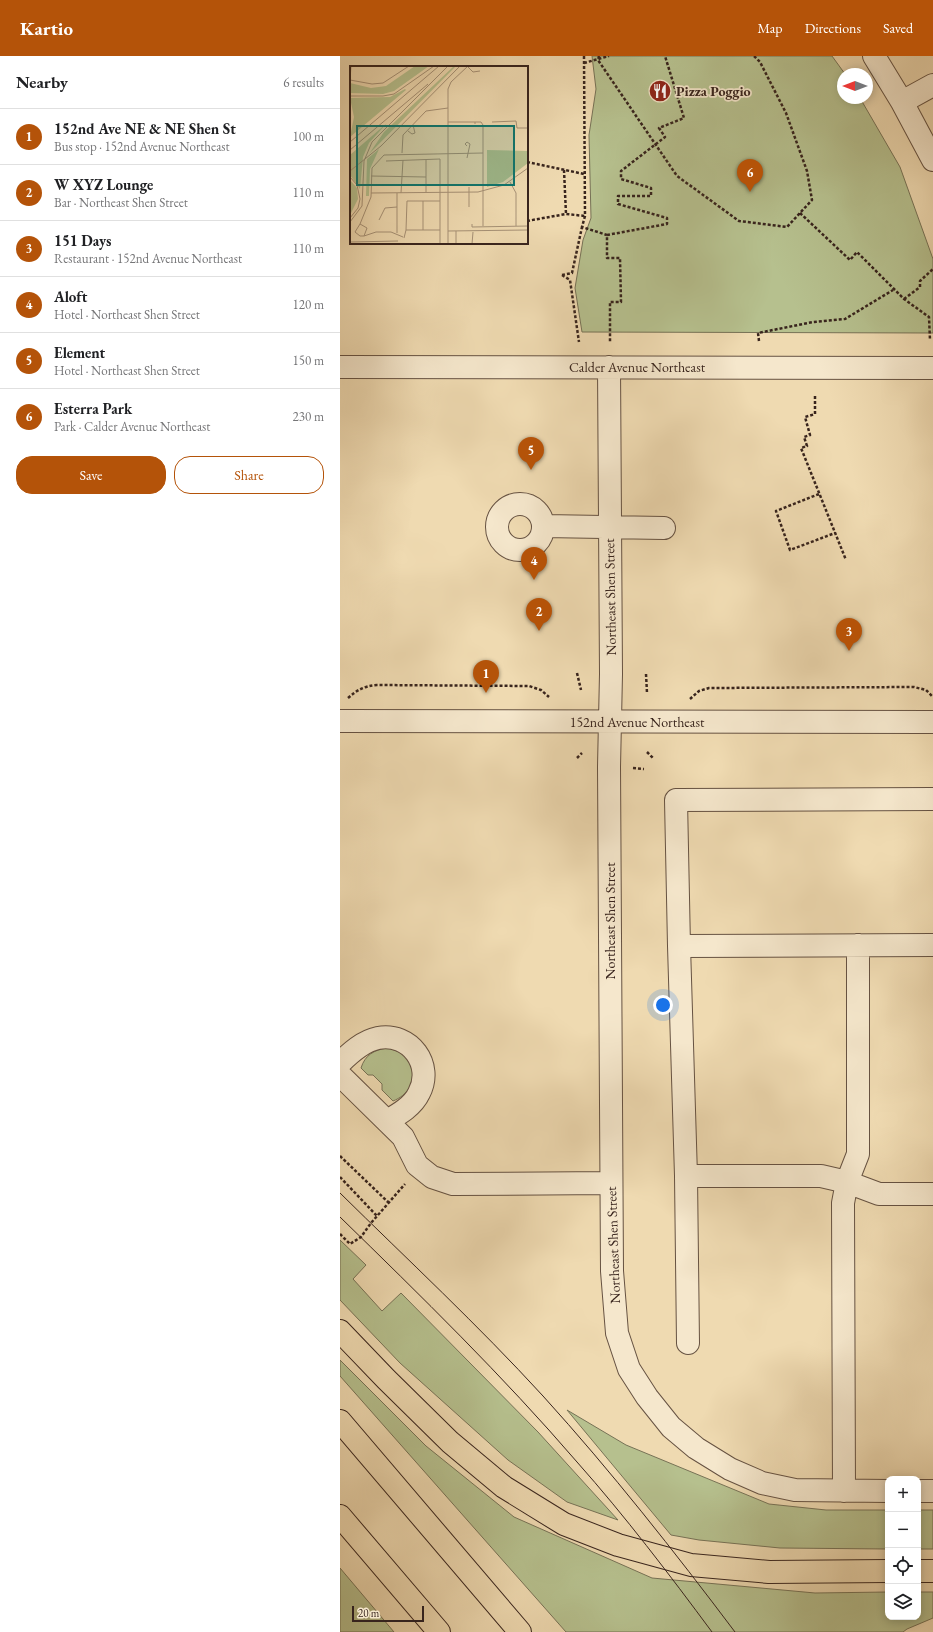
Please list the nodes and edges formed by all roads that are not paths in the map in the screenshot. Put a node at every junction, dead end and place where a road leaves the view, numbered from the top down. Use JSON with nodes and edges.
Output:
{"nodes":[{"id":1,"x":874,"y":56,"type":"edge"},
{"id":2,"x":933,"y":85,"type":"edge"},
{"id":3,"x":902,"y":102,"type":"junction"},
{"id":4,"x":933,"y":160,"type":"edge"},
{"id":5,"x":608,"y":366,"type":"junction"},
{"id":6,"x":340,"y":367,"type":"edge"},
{"id":7,"x":933,"y":368,"type":"edge"},
{"id":8,"x":544,"y":526,"type":"dead end"},
{"id":9,"x":610,"y":527,"type":"junction"},
{"id":10,"x":664,"y":528,"type":"dead end"},
{"id":11,"x":340,"y":721,"type":"edge"},
{"id":12,"x":611,"y":722,"type":"junction"},
{"id":13,"x":933,"y":722,"type":"edge"},
{"id":14,"x":933,"y":799,"type":"edge"},
{"id":15,"x":858,"y":944,"type":"junction"},
{"id":16,"x":933,"y":945,"type":"edge"},
{"id":17,"x":678,"y":946,"type":"junction"},
{"id":18,"x":340,"y":1063,"type":"edge"},
{"id":19,"x":340,"y":1075,"type":"edge"},
{"id":20,"x":387,"y":1121,"type":"junction"},
{"id":21,"x":686,"y":1176,"type":"junction"},
{"id":22,"x":847,"y":1182,"type":"junction"},
{"id":23,"x":611,"y":1183,"type":"junction"},
{"id":24,"x":933,"y":1194,"type":"edge"},
{"id":25,"x":340,"y":1331,"type":"edge"},
{"id":26,"x":688,"y":1343,"type":"dead end"},
{"id":27,"x":340,"y":1421,"type":"edge"},
{"id":28,"x":844,"y":1491,"type":"junction"},
{"id":29,"x":885,"y":1491,"type":"edge"},
{"id":30,"x":921,"y":1491,"type":"edge"},
{"id":31,"x":933,"y":1491,"type":"edge"},
{"id":32,"x":340,"y":1516,"type":"edge"},
{"id":33,"x":885,"y":1571,"type":"edge"},
{"id":34,"x":921,"y":1571,"type":"edge"},
{"id":35,"x":933,"y":1571,"type":"edge"},
{"id":36,"x":439,"y":1632,"type":"edge"},
{"id":37,"x":520,"y":1632,"type":"edge"}],
"edges":[{"from":1,"to":3,"type":"street"},
{"from":2,"to":3,"type":"street"},
{"from":3,"to":4,"type":"street"},
{"from":5,"to":6,"type":"street","name":"Calder Avenue Northeast"},
{"from":5,"to":7,"type":"street","name":"Calder Avenue Northeast"},
{"from":5,"to":9,"type":"street","name":"Northeast Shen Street"},
{"from":8,"to":9,"type":"street"},
{"from":9,"to":10,"type":"street"},
{"from":9,"to":12,"type":"street","name":"Northeast Shen Street"},
{"from":11,"to":12,"type":"street","name":"152nd Avenue Northeast"},
{"from":12,"to":13,"type":"street","name":"152nd Avenue Northeast"},
{"from":12,"to":23,"type":"street","name":"Northeast Shen Street"},
{"from":14,"to":17,"type":"street"},
{"from":15,"to":16,"type":"street"},
{"from":15,"to":17,"type":"street"},
{"from":15,"to":22,"type":"street"},
{"from":17,"to":21,"type":"street"},
{"from":18,"to":20,"type":"street"},
{"from":19,"to":20,"type":"street"},
{"from":20,"to":23,"type":"street"},
{"from":21,"to":22,"type":"street"},
{"from":21,"to":26,"type":"street"},
{"from":22,"to":24,"type":"street"},
{"from":22,"to":28,"type":"street"},
{"from":23,"to":28,"type":"street","name":"Northeast Shen Street"},
{"from":25,"to":33,"type":"highway"},
{"from":27,"to":37,"type":"highway"},
{"from":28,"to":29,"type":"street","name":"Northeast Shen Street"},
{"from":30,"to":31,"type":"street"},
{"from":32,"to":36,"type":"highway"},
{"from":34,"to":35,"type":"highway"}]}
